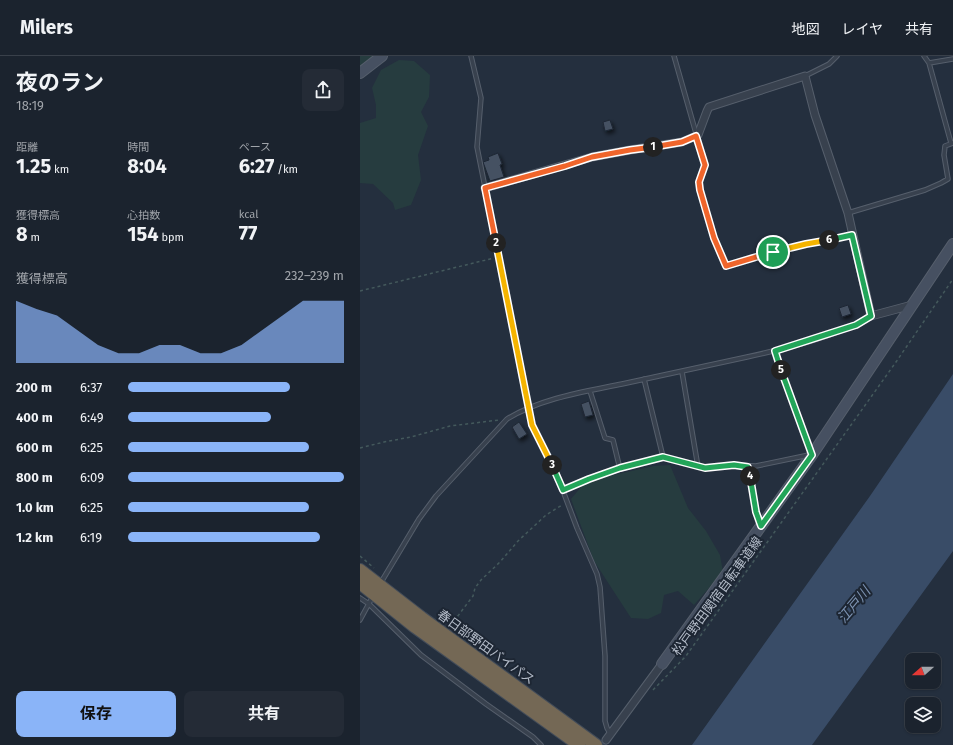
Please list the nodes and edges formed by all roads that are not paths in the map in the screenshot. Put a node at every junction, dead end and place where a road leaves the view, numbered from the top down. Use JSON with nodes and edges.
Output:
{"nodes":[{"id":1,"x":382,"y":56,"type":"edge"},
{"id":2,"x":471,"y":56,"type":"edge"},
{"id":3,"x":674,"y":56,"type":"edge"},
{"id":4,"x":837,"y":56,"type":"edge"},
{"id":5,"x":924,"y":56,"type":"edge"},
{"id":6,"x":953,"y":59,"type":"edge"},
{"id":7,"x":929,"y":63,"type":"junction"},
{"id":8,"x":360,"y":74,"type":"edge"},
{"id":9,"x":805,"y":76,"type":"junction"},
{"id":10,"x":696,"y":136,"type":"junction"},
{"id":11,"x":952,"y":143,"type":"edge"},
{"id":12,"x":485,"y":188,"type":"junction"},
{"id":13,"x":848,"y":213,"type":"junction"},
{"id":14,"x":953,"y":244,"type":"edge"},
{"id":15,"x":717,"y":245,"type":"road end"},
{"id":16,"x":912,"y":305,"type":"junction"},
{"id":17,"x":871,"y":316,"type":"junction"},
{"id":18,"x":682,"y":372,"type":"junction"},
{"id":19,"x":644,"y":380,"type":"junction"},
{"id":20,"x":590,"y":390,"type":"junction"},
{"id":21,"x":528,"y":408,"type":"junction"},
{"id":22,"x":812,"y":455,"type":"junction"},
{"id":23,"x":663,"y":457,"type":"junction"},
{"id":24,"x":698,"y":467,"type":"junction"},
{"id":25,"x":748,"y":467,"type":"junction"},
{"id":26,"x":620,"y":468,"type":"junction"},
{"id":27,"x":563,"y":490,"type":"junction"},
{"id":28,"x":761,"y":526,"type":"junction"},
{"id":29,"x":360,"y":570,"type":"edge"},
{"id":30,"x":360,"y":584,"type":"edge"},
{"id":31,"x":377,"y":590,"type":"junction"},
{"id":32,"x":360,"y":598,"type":"edge"},
{"id":33,"x":360,"y":620,"type":"edge"},
{"id":34,"x":662,"y":664,"type":"joint"},
{"id":35,"x":610,"y":733,"type":"junction"},
{"id":36,"x":601,"y":742,"type":"edge"},
{"id":37,"x":541,"y":745,"type":"edge"},
{"id":38,"x":579,"y":745,"type":"edge"}],
"edges":[{"from":1,"to":8,"type":"street"},
{"from":2,"to":12,"type":"lane"},
{"from":3,"to":10,"type":"lane"},
{"from":4,"to":9,"type":"lane"},
{"from":5,"to":7,"type":"lane"},
{"from":6,"to":7,"type":"lane"},
{"from":7,"to":11,"type":"lane"},
{"from":9,"to":10,"type":"street"},
{"from":9,"to":13,"type":"street"},
{"from":10,"to":12,"type":"street"},
{"from":10,"to":15,"type":"lane"},
{"from":11,"to":13,"type":"lane"},
{"from":12,"to":21,"type":"lane"},
{"from":13,"to":17,"type":"street"},
{"from":14,"to":16,"type":"street"},
{"from":16,"to":17,"type":"street"},
{"from":16,"to":22,"type":"street"},
{"from":17,"to":18,"type":"lane"},
{"from":18,"to":19,"type":"lane"},
{"from":18,"to":24,"type":"lane"},
{"from":19,"to":20,"type":"lane"},
{"from":19,"to":23,"type":"lane"},
{"from":20,"to":21,"type":"lane"},
{"from":20,"to":26,"type":"lane"},
{"from":21,"to":27,"type":"lane"},
{"from":21,"to":31,"type":"lane"},
{"from":22,"to":25,"type":"lane"},
{"from":22,"to":28,"type":"street"},
{"from":23,"to":24,"type":"lane"},
{"from":23,"to":26,"type":"lane"},
{"from":24,"to":25,"type":"lane"},
{"from":25,"to":28,"type":"lane"},
{"from":26,"to":27,"type":"lane"},
{"from":27,"to":35,"type":"lane"},
{"from":28,"to":34,"type":"street"},
{"from":29,"to":31,"type":"highway","name":"春日部野田バイパス"},
{"from":30,"to":31,"type":"highway","name":"春日部野田バイパス"},
{"from":31,"to":32,"type":"lane"},
{"from":31,"to":33,"type":"lane"},
{"from":31,"to":36,"type":"highway","name":"春日部野田バイパス"},
{"from":31,"to":37,"type":"lane"},
{"from":31,"to":38,"type":"highway","name":"春日部野田バイパス"},
{"from":34,"to":35,"type":"street"},
{"from":35,"to":36,"type":"street"}]}
